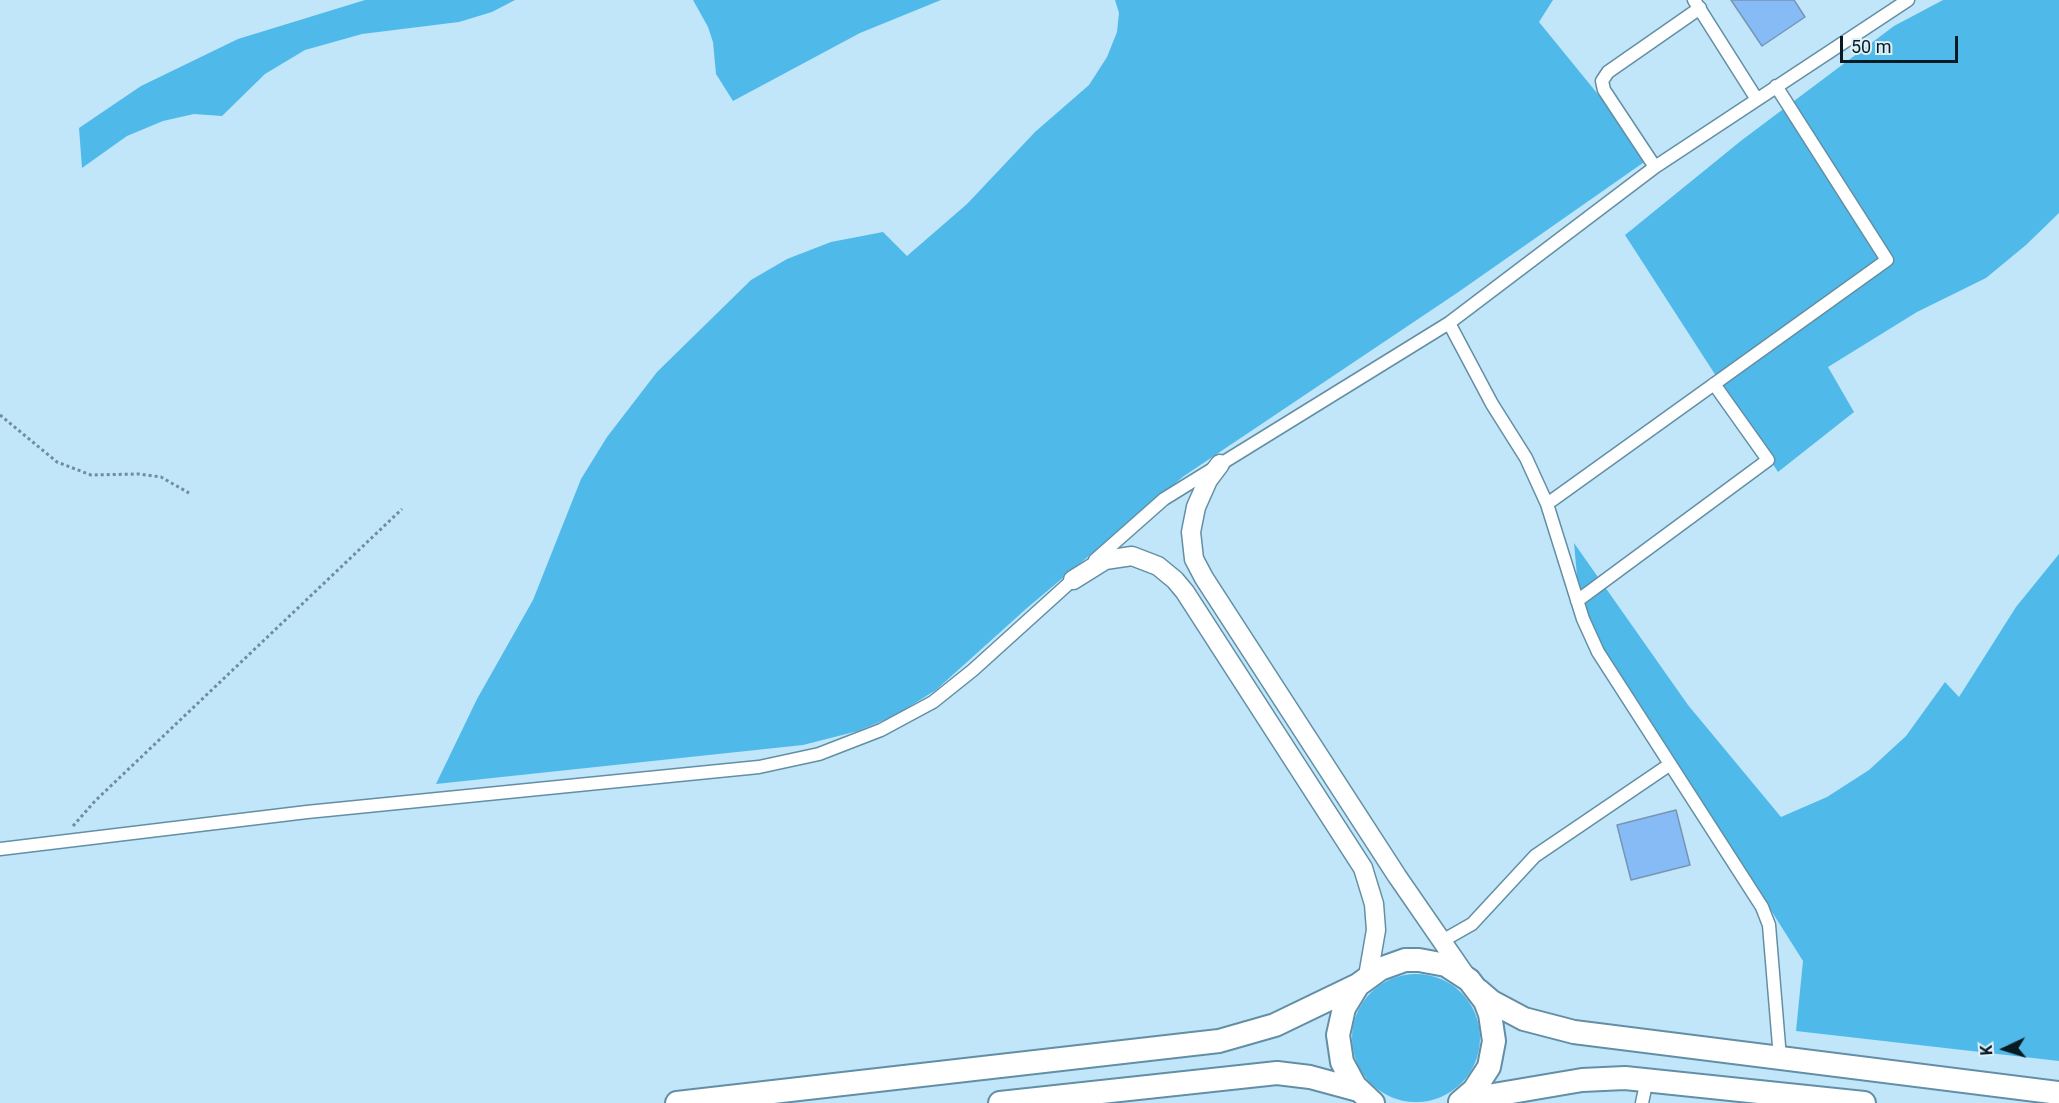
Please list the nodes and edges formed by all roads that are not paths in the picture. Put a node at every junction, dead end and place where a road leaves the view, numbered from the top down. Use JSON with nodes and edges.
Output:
{"nodes":[{"id":1,"x":1908,"y":0,"type":"edge"},
{"id":2,"x":1697,"y":4,"type":"edge"},
{"id":3,"x":1776,"y":86,"type":"junction"},
{"id":4,"x":1756,"y":98,"type":"junction"},
{"id":5,"x":1655,"y":167,"type":"junction"},
{"id":6,"x":1449,"y":323,"type":"junction"},
{"id":7,"x":1714,"y":384,"type":"junction"},
{"id":8,"x":1220,"y":464,"type":"junction"},
{"id":9,"x":1548,"y":504,"type":"junction"},
{"id":10,"x":1073,"y":580,"type":"junction"},
{"id":11,"x":1577,"y":601,"type":"junction"},
{"id":12,"x":1669,"y":765,"type":"junction"},
{"id":13,"x":0,"y":849,"type":"edge"},
{"id":14,"x":1442,"y":941,"type":"junction"},
{"id":15,"x":1363,"y":981,"type":"junction"},
{"id":16,"x":1473,"y":985,"type":"junction"},
{"id":17,"x":1780,"y":1058,"type":"junction"},
{"id":18,"x":1647,"y":1078,"type":"junction"},
{"id":19,"x":2059,"y":1093,"type":"edge"},
{"id":20,"x":1365,"y":1098,"type":"edge"},
{"id":21,"x":1462,"y":1101,"type":"edge"},
{"id":22,"x":677,"y":1103,"type":"edge"},
{"id":23,"x":1000,"y":1103,"type":"edge"},
{"id":24,"x":1642,"y":1103,"type":"edge"},
{"id":25,"x":1864,"y":1103,"type":"edge"}],
"edges":[{"from":1,"to":3,"type":"street"},
{"from":2,"to":4,"type":"street"},
{"from":2,"to":5,"type":"street"},
{"from":3,"to":4,"type":"street"},
{"from":3,"to":7,"type":"street"},
{"from":4,"to":5,"type":"street"},
{"from":5,"to":6,"type":"street"},
{"from":6,"to":8,"type":"street"},
{"from":6,"to":9,"type":"street"},
{"from":7,"to":9,"type":"street"},
{"from":7,"to":11,"type":"street"},
{"from":8,"to":10,"type":"street"},
{"from":8,"to":14,"type":"main road"},
{"from":9,"to":11,"type":"street"},
{"from":10,"to":13,"type":"street"},
{"from":10,"to":15,"type":"main road"},
{"from":11,"to":12,"type":"street"},
{"from":12,"to":14,"type":"street"},
{"from":12,"to":17,"type":"street"},
{"from":14,"to":16,"type":"main road"},
{"from":15,"to":16,"type":"highway"},
{"from":15,"to":20,"type":"highway"},
{"from":15,"to":22,"type":"highway"},
{"from":16,"to":17,"type":"highway"},
{"from":16,"to":21,"type":"highway"},
{"from":17,"to":19,"type":"highway"},
{"from":18,"to":21,"type":"highway"},
{"from":18,"to":24,"type":"street"},
{"from":18,"to":25,"type":"highway"},
{"from":20,"to":23,"type":"highway"}]}
